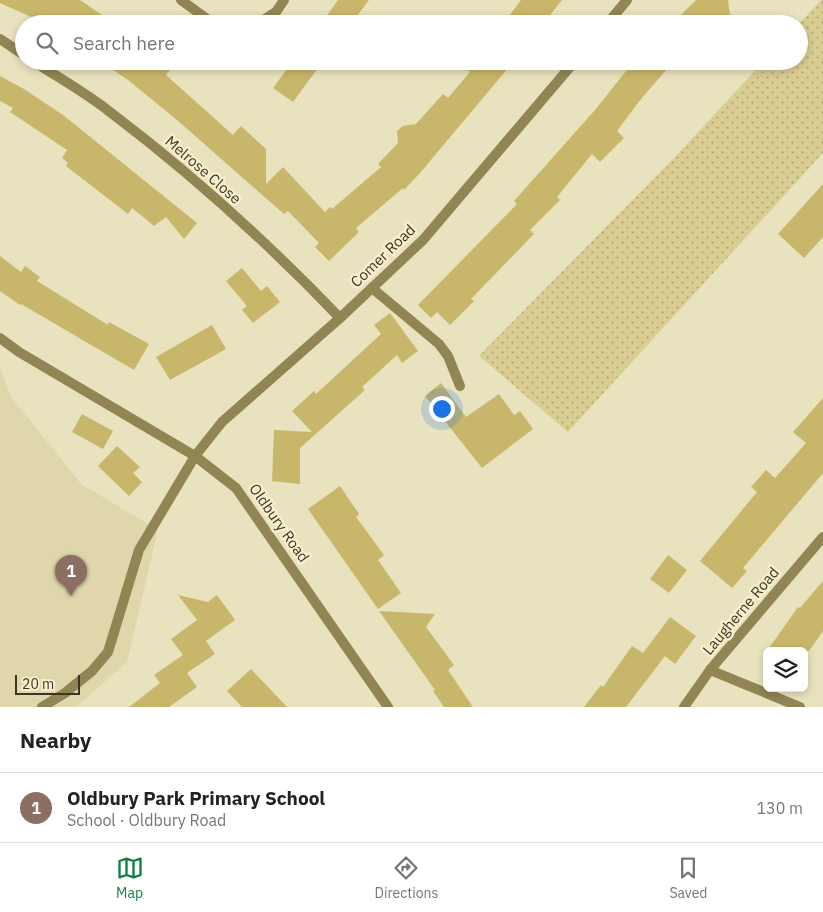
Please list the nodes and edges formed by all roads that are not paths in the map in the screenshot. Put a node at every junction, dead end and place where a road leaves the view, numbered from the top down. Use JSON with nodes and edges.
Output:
{"nodes":[{"id":1,"x":181,"y":0,"type":"edge"},
{"id":2,"x":284,"y":0,"type":"edge"},
{"id":3,"x":627,"y":0,"type":"edge"},
{"id":4,"x":201,"y":15,"type":"edge"},
{"id":5,"x":271,"y":15,"type":"edge"},
{"id":6,"x":614,"y":15,"type":"edge"},
{"id":7,"x":0,"y":39,"type":"edge"},
{"id":8,"x":15,"y":49,"type":"edge"},
{"id":9,"x":47,"y":70,"type":"edge"},
{"id":10,"x":567,"y":70,"type":"edge"},
{"id":11,"x":372,"y":288,"type":"junction"},
{"id":12,"x":340,"y":318,"type":"junction"},
{"id":13,"x":0,"y":338,"type":"edge"},
{"id":14,"x":460,"y":386,"type":"dead end"},
{"id":15,"x":195,"y":456,"type":"junction"},
{"id":16,"x":823,"y":537,"type":"edge"},
{"id":17,"x":710,"y":670,"type":"junction"},
{"id":18,"x":42,"y":707,"type":"edge"},
{"id":19,"x":388,"y":707,"type":"edge"},
{"id":20,"x":684,"y":707,"type":"edge"},
{"id":21,"x":800,"y":707,"type":"edge"}],
"edges":[{"from":1,"to":4,"type":"street"},
{"from":2,"to":5,"type":"street"},
{"from":3,"to":6,"type":"street"},
{"from":7,"to":8,"type":"street"},
{"from":9,"to":12,"type":"street","name":"Melrose Close"},
{"from":10,"to":11,"type":"street","name":"Comer Road"},
{"from":11,"to":12,"type":"street","name":"Comer Road"},
{"from":11,"to":14,"type":"street"},
{"from":12,"to":15,"type":"street","name":"Comer Road"},
{"from":13,"to":15,"type":"street","name":"Oldbury Road"},
{"from":15,"to":18,"type":"street","name":"Comer Road"},
{"from":15,"to":19,"type":"street","name":"Oldbury Road"},
{"from":16,"to":17,"type":"street","name":"Laugherne Road"},
{"from":17,"to":20,"type":"street","name":"Laugherne Road"},
{"from":17,"to":21,"type":"street"}]}
